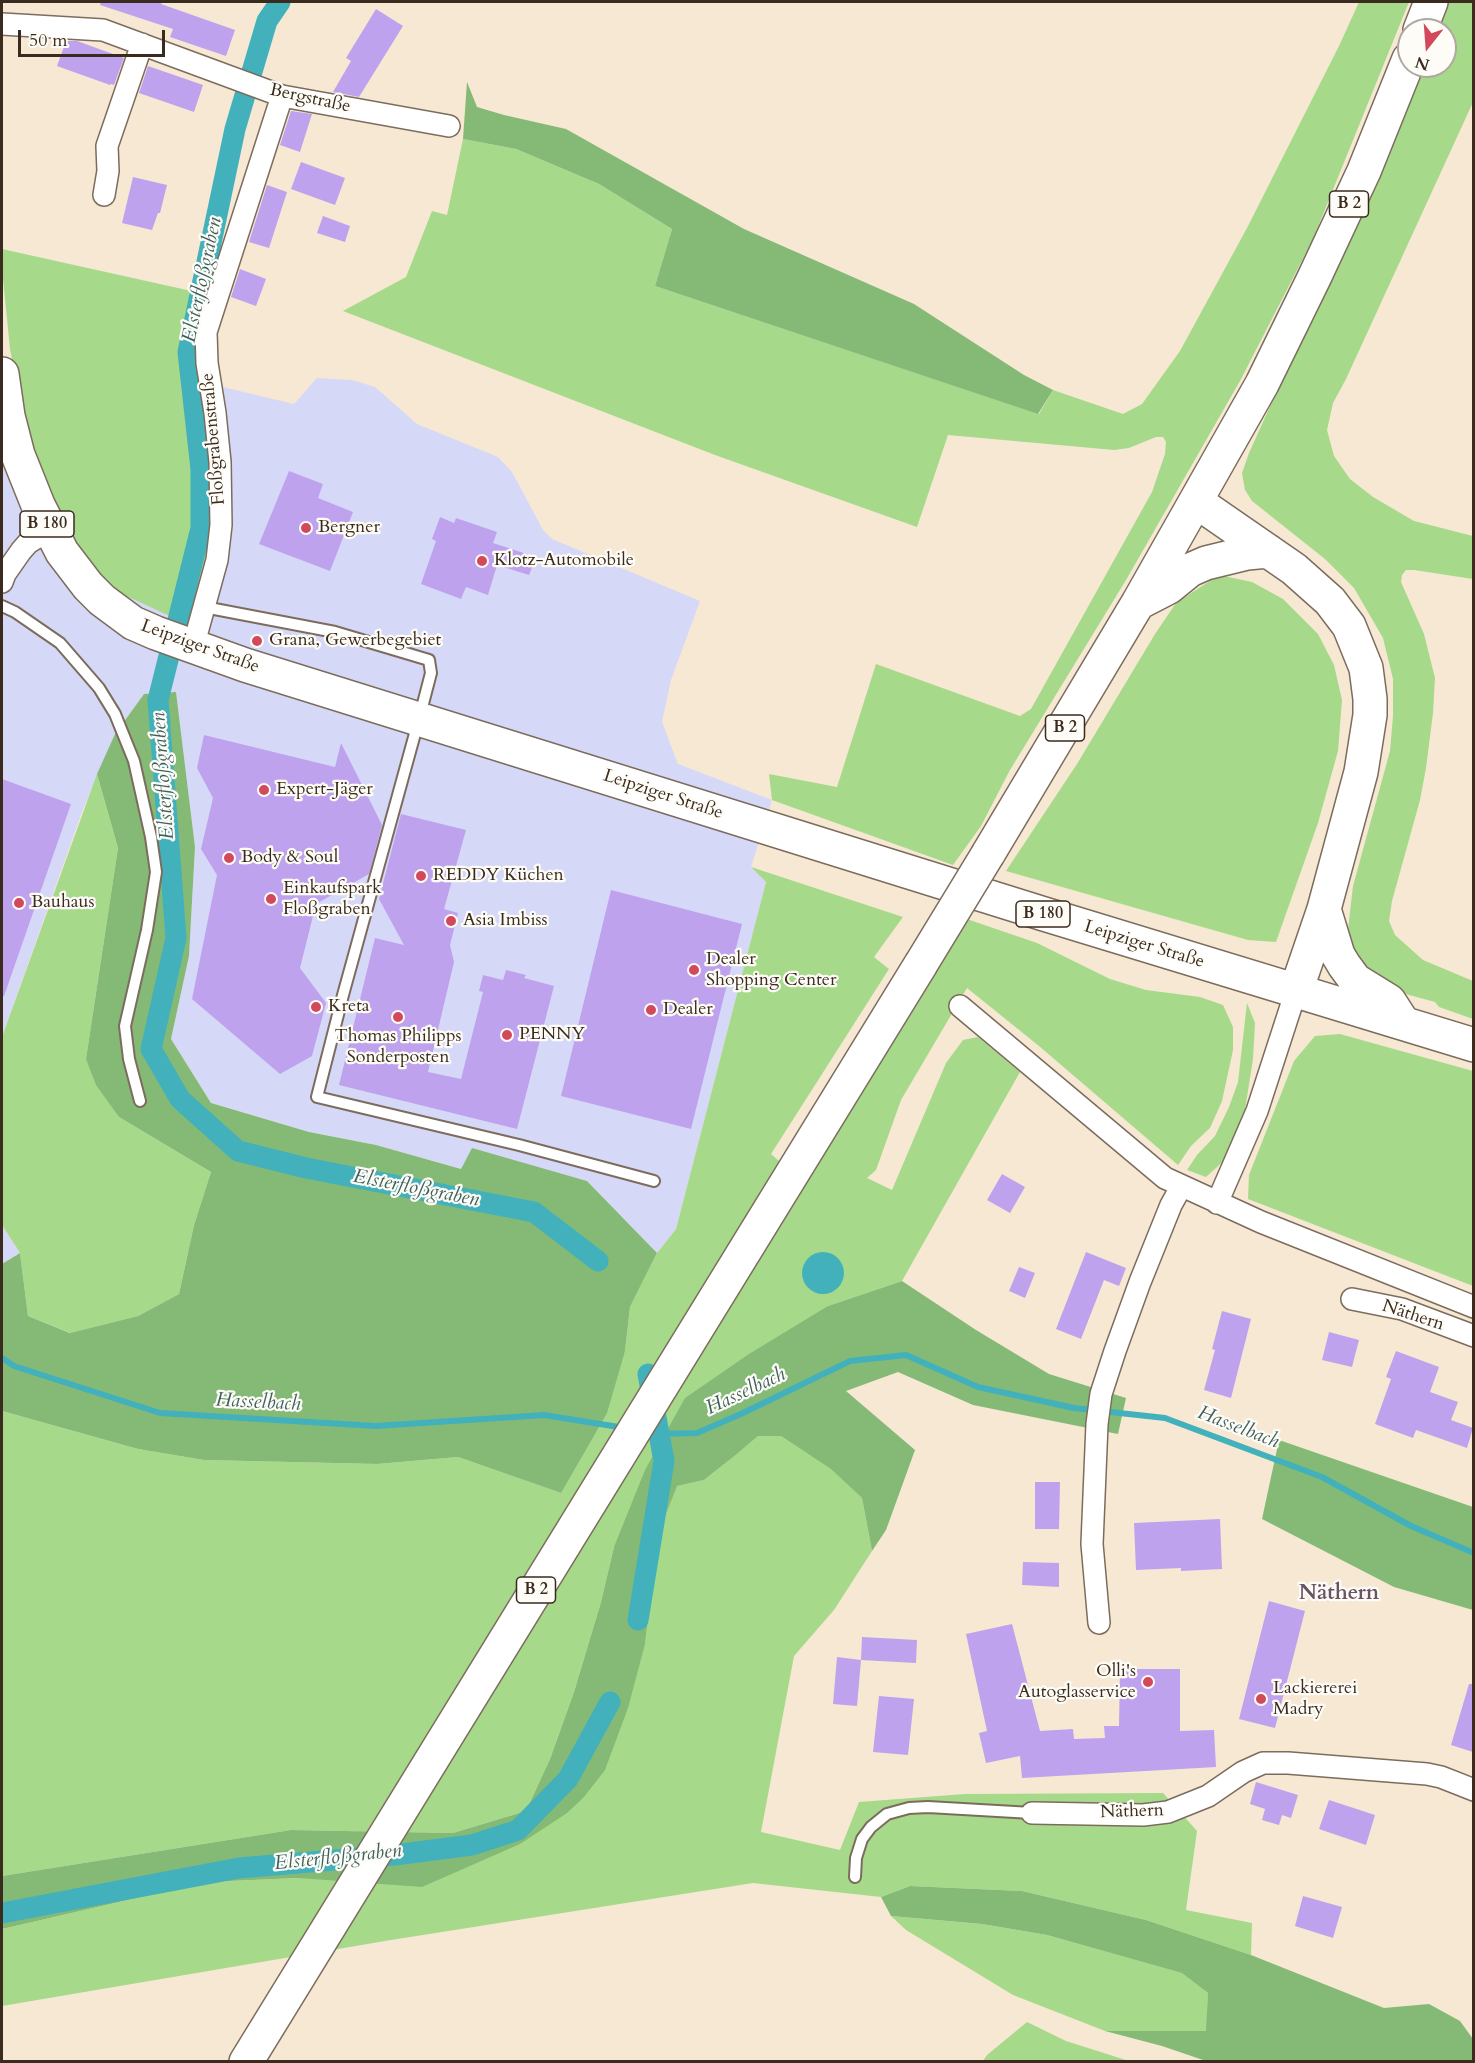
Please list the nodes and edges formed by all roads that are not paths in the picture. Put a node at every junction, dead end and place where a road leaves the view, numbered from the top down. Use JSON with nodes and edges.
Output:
{"nodes":[{"id":1,"x":1431,"y":2,"type":"edge"},
{"id":2,"x":1425,"y":18,"type":"edge"},
{"id":3,"x":2,"y":24,"type":"edge"},
{"id":4,"x":142,"y":44,"type":"junction"},
{"id":5,"x":1401,"y":78,"type":"edge"},
{"id":6,"x":282,"y":96,"type":"junction"},
{"id":7,"x":449,"y":126,"type":"dead end"},
{"id":8,"x":104,"y":195,"type":"dead end"},
{"id":9,"x":2,"y":374,"type":"edge"},
{"id":10,"x":1197,"y":502,"type":"junction"},
{"id":11,"x":49,"y":530,"type":"junction"},
{"id":12,"x":1268,"y":551,"type":"junction"},
{"id":13,"x":2,"y":582,"type":"edge"},
{"id":14,"x":1138,"y":603,"type":"junction"},
{"id":15,"x":2,"y":606,"type":"edge"},
{"id":16,"x":204,"y":607,"type":"junction"},
{"id":17,"x":177,"y":641,"type":"junction"},
{"id":18,"x":419,"y":719,"type":"junction"},
{"id":19,"x":1324,"y":909,"type":"junction"},
{"id":20,"x":1296,"y":992,"type":"junction"},
{"id":21,"x":960,"y":1006,"type":"dead end"},
{"id":22,"x":1404,"y":1024,"type":"junction"},
{"id":23,"x":1473,"y":1045,"type":"edge"},
{"id":24,"x":140,"y":1101,"type":"dead end"},
{"id":25,"x":654,"y":1181,"type":"dead end"},
{"id":26,"x":1181,"y":1187,"type":"junction"},
{"id":27,"x":1217,"y":1203,"type":"junction"},
{"id":28,"x":1352,"y":1299,"type":"dead end"},
{"id":29,"x":1473,"y":1307,"type":"edge"},
{"id":30,"x":1473,"y":1336,"type":"edge"},
{"id":31,"x":1099,"y":1623,"type":"dead end"},
{"id":32,"x":1473,"y":1790,"type":"edge"},
{"id":33,"x":1032,"y":1813,"type":"joint"},
{"id":34,"x":855,"y":1877,"type":"dead end"},
{"id":35,"x":248,"y":2059,"type":"edge"}],
"edges":[{"from":1,"to":2,"type":"main road"},
{"from":3,"to":4,"type":"street","name":"Bergstraße"},
{"from":4,"to":6,"type":"street","name":"Bergstraße"},
{"from":4,"to":8,"type":"street"},
{"from":5,"to":10,"type":"main road","number":"B 2"},
{"from":6,"to":7,"type":"street","name":"Bergstraße"},
{"from":6,"to":16,"type":"street","name":"Floßgrabenstraße"},
{"from":9,"to":11,"type":"main road","name":"Leipziger Straße","number":"B 180"},
{"from":10,"to":12,"type":"main road"},
{"from":10,"to":14,"type":"main road","number":"B 2"},
{"from":11,"to":13,"type":"street"},
{"from":11,"to":17,"type":"main road","name":"Leipziger Straße","number":"B 180"},
{"from":12,"to":14,"type":"main road"},
{"from":12,"to":19,"type":"main road"},
{"from":14,"to":35,"type":"main road","number":"B 2","bridge":true},
{"from":15,"to":24,"type":"lane"},
{"from":16,"to":17,"type":"street","name":"Floßgrabenstraße"},
{"from":16,"to":18,"type":"lane"},
{"from":17,"to":18,"type":"main road","name":"Leipziger Straße","number":"B 180"},
{"from":18,"to":20,"type":"main road","name":"Leipziger Straße","number":"B 180"},
{"from":18,"to":25,"type":"lane"},
{"from":19,"to":20,"type":"main road"},
{"from":19,"to":22,"type":"main road"},
{"from":20,"to":22,"type":"main road","name":"Leipziger Straße","number":"B 180"},
{"from":20,"to":27,"type":"street"},
{"from":21,"to":26,"type":"street"},
{"from":22,"to":23,"type":"main road","name":"Leipziger Straße","number":"B 180"},
{"from":26,"to":27,"type":"street"},
{"from":26,"to":31,"type":"street"},
{"from":27,"to":29,"type":"street"},
{"from":28,"to":30,"type":"street","name":"Näthern"},
{"from":32,"to":33,"type":"street","name":"Näthern"},
{"from":33,"to":34,"type":"lane","name":"Näthern"}]}
